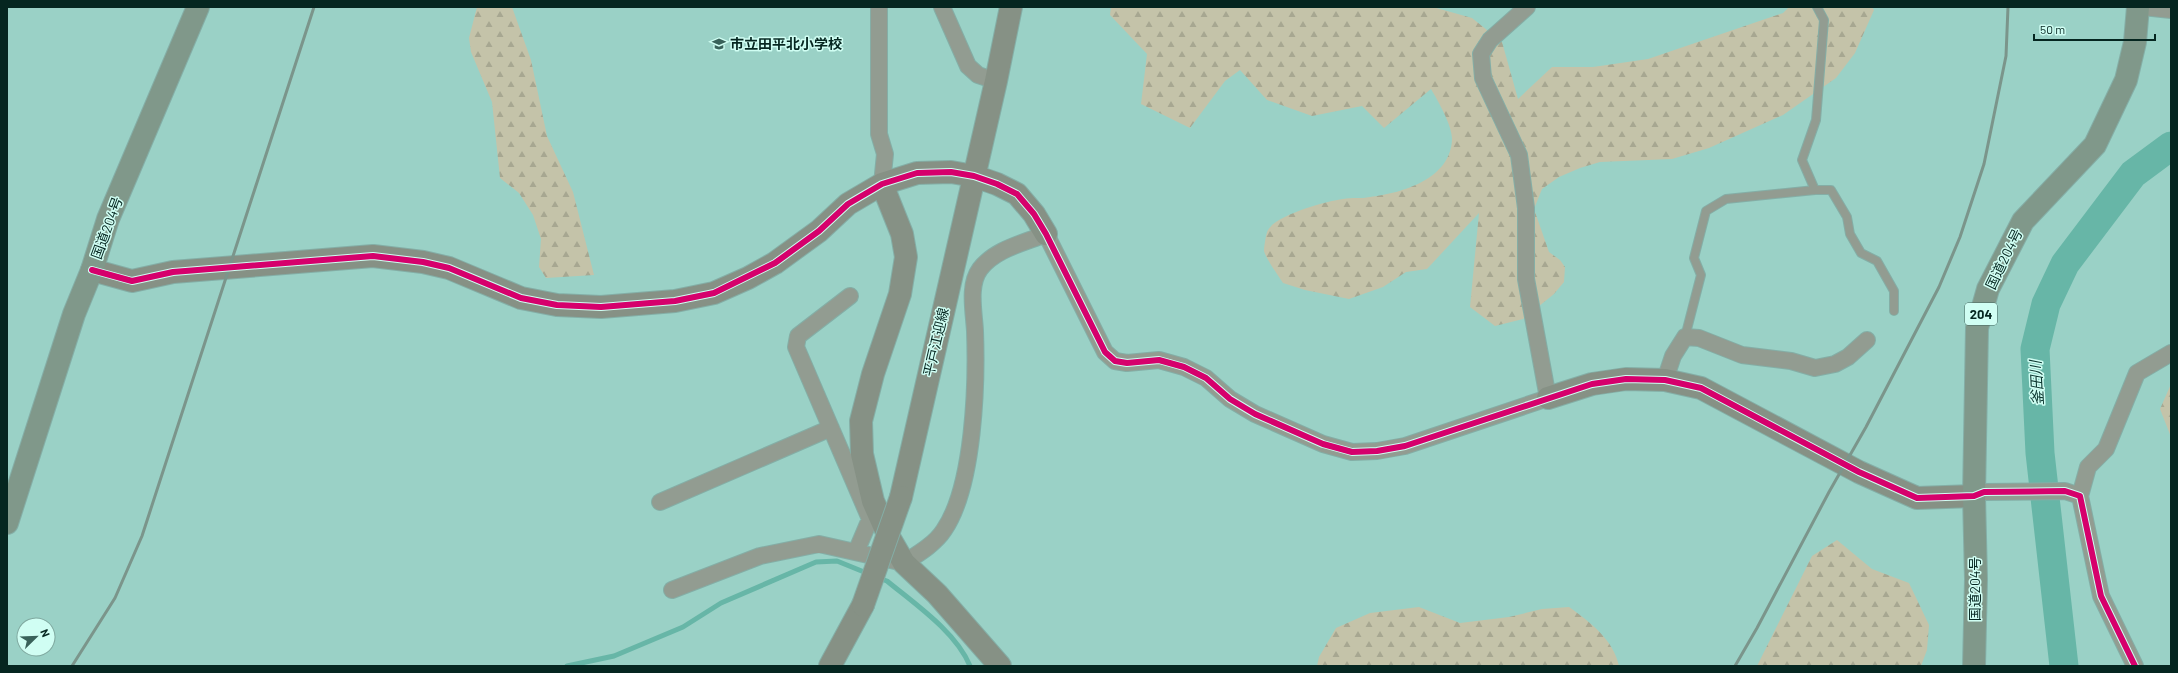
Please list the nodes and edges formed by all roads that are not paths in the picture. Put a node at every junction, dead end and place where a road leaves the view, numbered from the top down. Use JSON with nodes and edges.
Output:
{"nodes":[{"id":1,"x":198,"y":7,"type":"edge"},
{"id":2,"x":878,"y":7,"type":"edge"},
{"id":3,"x":942,"y":7,"type":"edge"},
{"id":4,"x":1011,"y":7,"type":"edge"},
{"id":5,"x":1527,"y":7,"type":"edge"},
{"id":6,"x":1817,"y":7,"type":"edge"},
{"id":7,"x":2138,"y":7,"type":"edge"},
{"id":8,"x":2142,"y":7,"type":"edge"},
{"id":9,"x":2171,"y":10,"type":"edge"},
{"id":10,"x":996,"y":80,"type":"junction"},
{"id":11,"x":974,"y":176,"type":"junction"},
{"id":12,"x":882,"y":184,"type":"junction"},
{"id":13,"x":1815,"y":190,"type":"junction"},
{"id":14,"x":1046,"y":234,"type":"junction"},
{"id":15,"x":92,"y":270,"type":"junction"},
{"id":16,"x":850,"y":296,"type":"dead end"},
{"id":17,"x":1894,"y":312,"type":"dead end"},
{"id":18,"x":1685,"y":337,"type":"junction"},
{"id":19,"x":1867,"y":340,"type":"dead end"},
{"id":20,"x":2171,"y":353,"type":"edge"},
{"id":21,"x":1665,"y":380,"type":"junction"},
{"id":22,"x":1548,"y":398,"type":"junction"},
{"id":23,"x":831,"y":428,"type":"junction"},
{"id":24,"x":1979,"y":494,"type":"junction"},
{"id":25,"x":2072,"y":494,"type":"junction"},
{"id":26,"x":10,"y":501,"type":"edge"},
{"id":27,"x":660,"y":502,"type":"dead end"},
{"id":28,"x":7,"y":523,"type":"edge"},
{"id":29,"x":856,"y":552,"type":"junction"},
{"id":30,"x":904,"y":563,"type":"junction"},
{"id":31,"x":672,"y":590,"type":"dead end"},
{"id":32,"x":830,"y":666,"type":"edge"},
{"id":33,"x":1000,"y":666,"type":"edge"},
{"id":34,"x":1974,"y":666,"type":"edge"},
{"id":35,"x":2135,"y":666,"type":"edge"}],
"edges":[{"from":1,"to":15,"type":"highway","name":"国道204号"},
{"from":2,"to":12,"type":"street"},
{"from":3,"to":10,"type":"street"},
{"from":4,"to":10,"type":"street","name":"平戸江迎線"},
{"from":5,"to":22,"type":"street"},
{"from":6,"to":13,"type":"lane"},
{"from":7,"to":24,"type":"highway","name":"国道204号","number":"204"},
{"from":8,"to":9,"type":"street"},
{"from":10,"to":11,"type":"street","name":"平戸江迎線"},
{"from":11,"to":12,"type":"street"},
{"from":11,"to":14,"type":"street"},
{"from":11,"to":32,"type":"street","name":"平戸江迎線","bridge":true},
{"from":12,"to":15,"type":"street"},
{"from":12,"to":30,"type":"street"},
{"from":13,"to":17,"type":"lane"},
{"from":13,"to":18,"type":"lane"},
{"from":14,"to":22,"type":"street"},
{"from":14,"to":30,"type":"street"},
{"from":15,"to":26,"type":"highway","name":"国道204号"},
{"from":16,"to":23,"type":"street"},
{"from":18,"to":19,"type":"street"},
{"from":18,"to":21,"type":"street"},
{"from":20,"to":25,"type":"street"},
{"from":21,"to":22,"type":"street"},
{"from":21,"to":24,"type":"street"},
{"from":23,"to":27,"type":"street"},
{"from":23,"to":29,"type":"street"},
{"from":24,"to":25,"type":"street"},
{"from":24,"to":34,"type":"highway","name":"国道204号","number":"204"},
{"from":25,"to":35,"type":"street"},
{"from":26,"to":28,"type":"highway","name":"国道204号"},
{"from":29,"to":30,"type":"street"},
{"from":29,"to":31,"type":"street"},
{"from":30,"to":33,"type":"street"}]}
